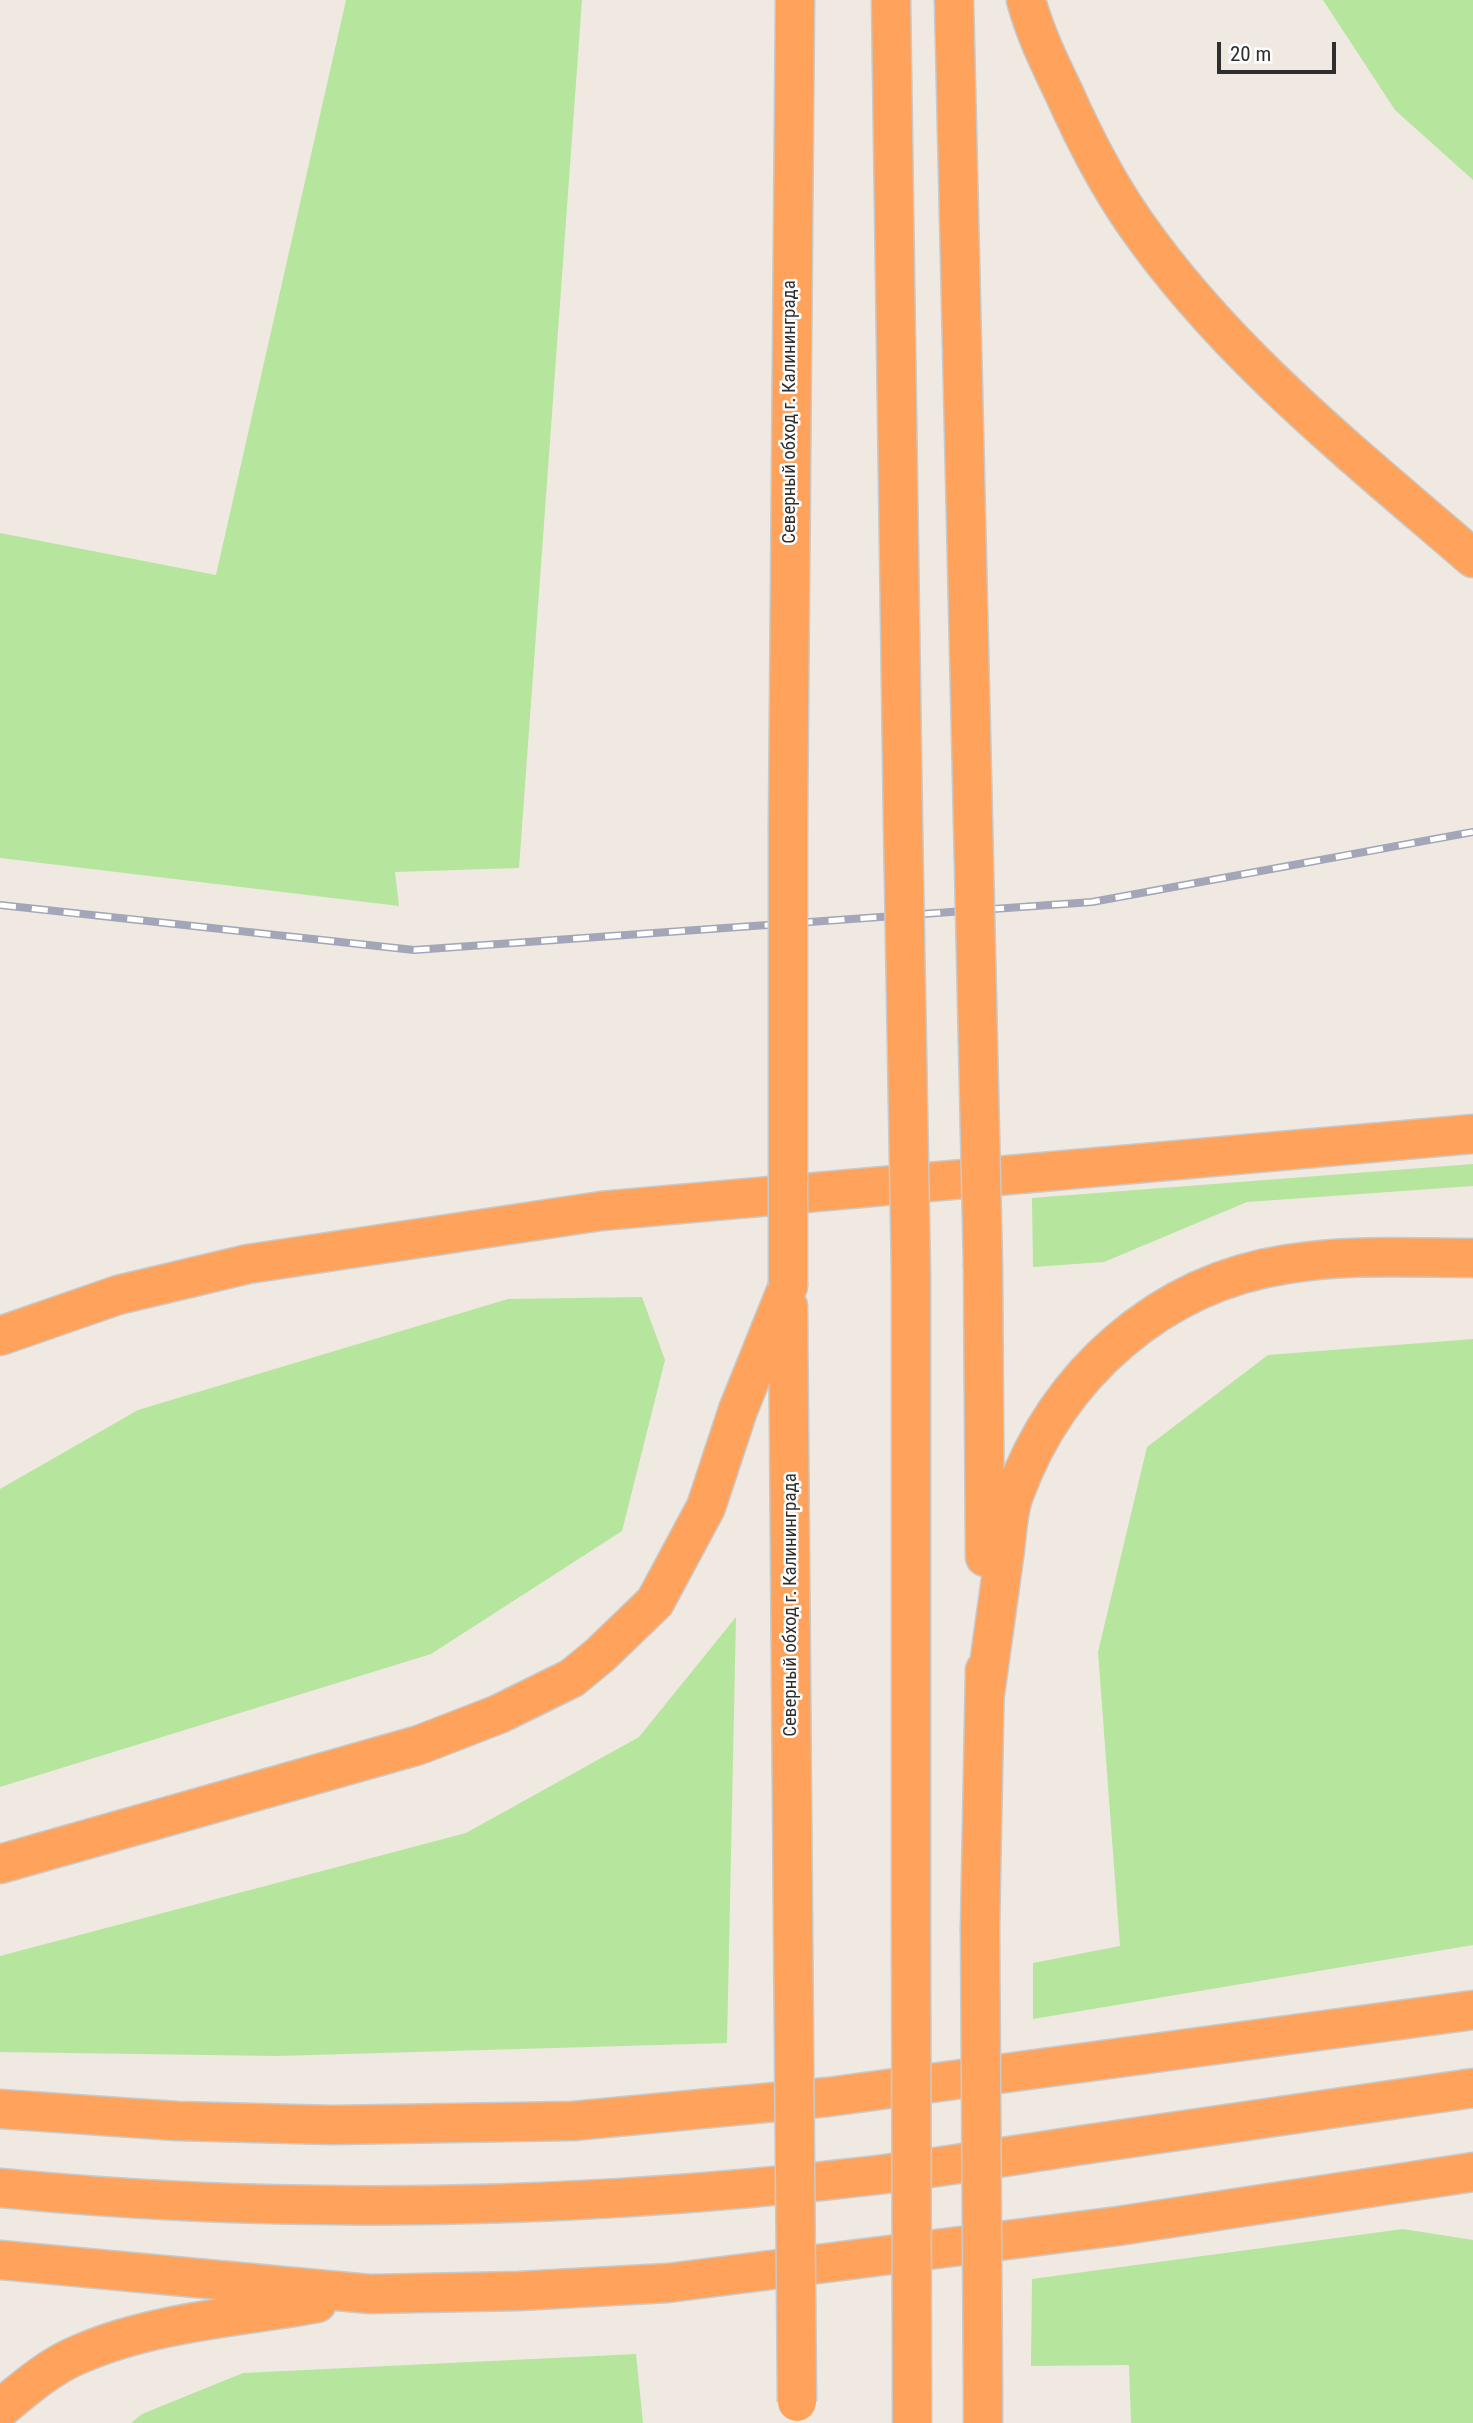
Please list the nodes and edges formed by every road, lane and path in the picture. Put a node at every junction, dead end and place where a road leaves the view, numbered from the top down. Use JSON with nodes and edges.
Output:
{"nodes":[{"id":1,"x":795,"y":0,"type":"edge"},
{"id":2,"x":891,"y":0,"type":"edge"},
{"id":3,"x":954,"y":0,"type":"edge"},
{"id":4,"x":1026,"y":0,"type":"edge"},
{"id":5,"x":1473,"y":558,"type":"edge"},
{"id":6,"x":1473,"y":1134,"type":"edge"},
{"id":7,"x":1473,"y":1258,"type":"edge"},
{"id":8,"x":788,"y":1286,"type":"junction"},
{"id":9,"x":0,"y":1336,"type":"edge"},
{"id":10,"x":985,"y":1694,"type":"junction"},
{"id":11,"x":0,"y":1864,"type":"edge"},
{"id":12,"x":1473,"y":2010,"type":"edge"},
{"id":13,"x":1473,"y":2088,"type":"edge"},
{"id":14,"x":0,"y":2109,"type":"edge"},
{"id":15,"x":1473,"y":2172,"type":"edge"},
{"id":16,"x":1401,"y":2183,"type":"junction"},
{"id":17,"x":1473,"y":2183,"type":"edge"},
{"id":18,"x":0,"y":2188,"type":"edge"},
{"id":19,"x":0,"y":2260,"type":"edge"},
{"id":20,"x":370,"y":2294,"type":"junction"},
{"id":21,"x":0,"y":2409,"type":"edge"},
{"id":22,"x":983,"y":2409,"type":"edge"},
{"id":23,"x":912,"y":2410,"type":"edge"},
{"id":24,"x":797,"y":2413,"type":"edge"}],
"edges":[{"from":1,"to":8,"type":"highway","name":"Северный обход г. Калининграда","bridge":true},
{"from":2,"to":23,"type":"highway","bridge":true},
{"from":3,"to":10,"type":"highway","bridge":true},
{"from":4,"to":5,"type":"highway"},
{"from":6,"to":9,"type":"highway"},
{"from":7,"to":10,"type":"highway"},
{"from":8,"to":11,"type":"highway"},
{"from":8,"to":24,"type":"highway","name":"Северный обход г. Калининграда","bridge":true},
{"from":10,"to":22,"type":"highway","bridge":true},
{"from":12,"to":14,"type":"highway"},
{"from":13,"to":18,"type":"highway"},
{"from":15,"to":16,"type":"highway"},
{"from":16,"to":17,"type":"highway"},
{"from":16,"to":20,"type":"highway"},
{"from":19,"to":20,"type":"highway"},
{"from":20,"to":21,"type":"highway"}]}
